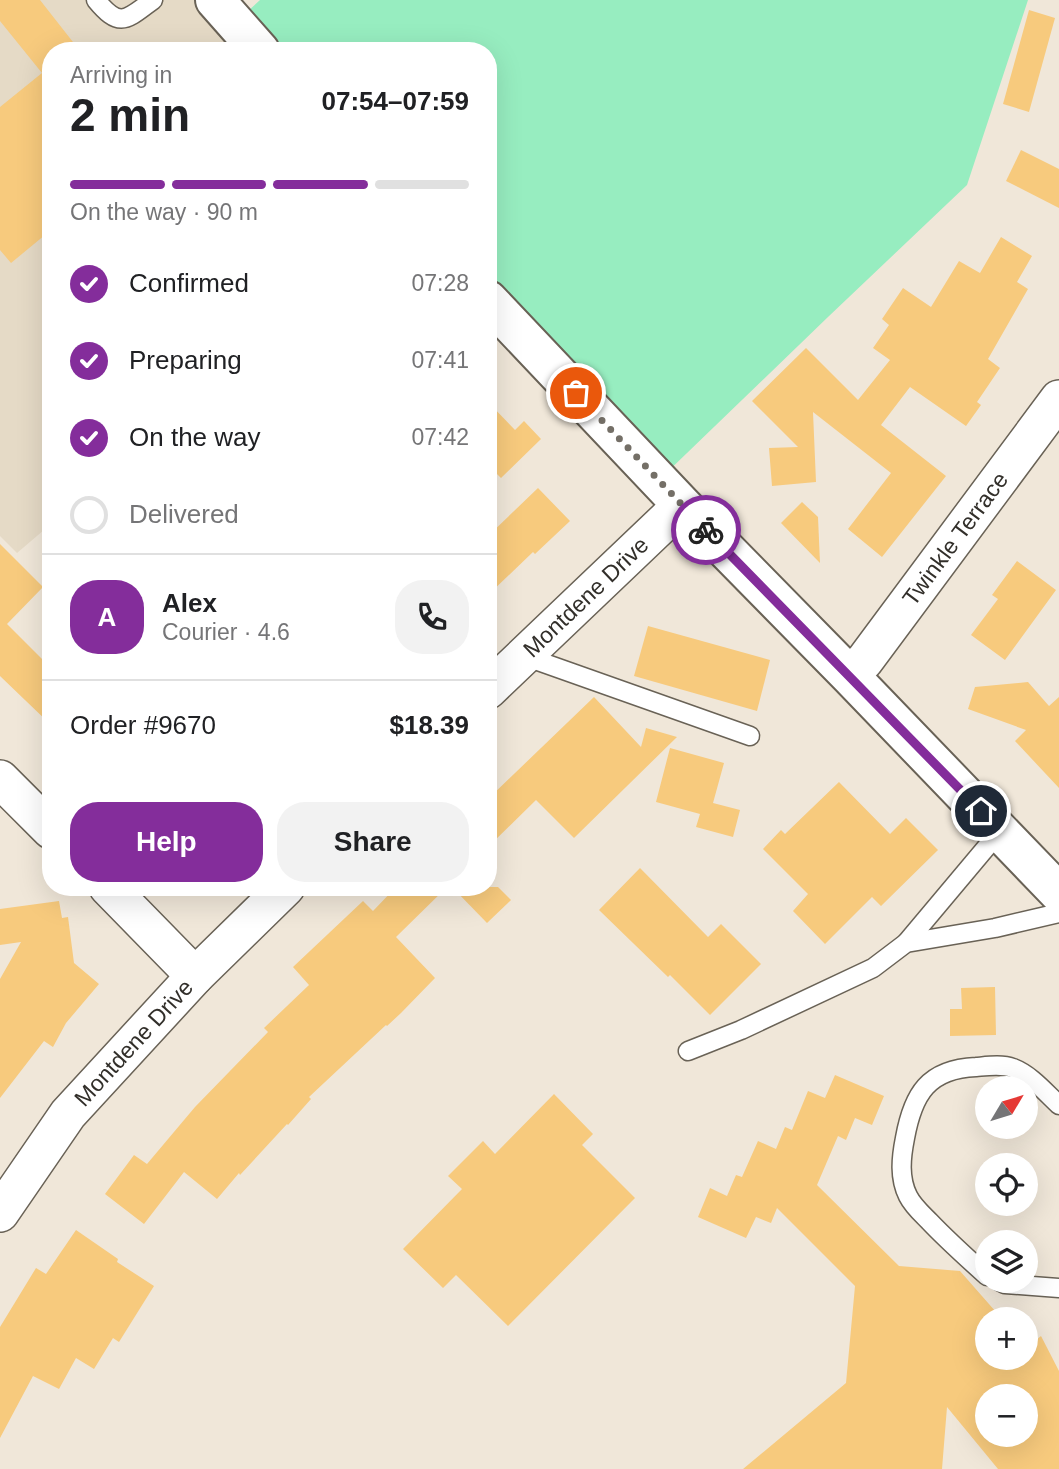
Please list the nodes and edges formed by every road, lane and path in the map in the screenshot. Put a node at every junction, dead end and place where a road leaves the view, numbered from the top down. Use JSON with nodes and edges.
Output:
{"nodes":[{"id":1,"x":96,"y":0,"type":"edge"},
{"id":2,"x":153,"y":0,"type":"edge"},
{"id":3,"x":215,"y":0,"type":"edge"},
{"id":4,"x":252,"y":42,"type":"edge"},
{"id":5,"x":497,"y":310,"type":"edge"},
{"id":6,"x":1059,"y":399,"type":"edge"},
{"id":7,"x":682,"y":505,"type":"junction"},
{"id":8,"x":524,"y":656,"type":"junction"},
{"id":9,"x":850,"y":676,"type":"junction"},
{"id":10,"x":497,"y":682,"type":"edge"},
{"id":11,"x":750,"y":736,"type":"dead end"},
{"id":12,"x":0,"y":779,"type":"edge"},
{"id":13,"x":42,"y":821,"type":"edge"},
{"id":14,"x":1000,"y":831,"type":"junction"},
{"id":15,"x":1059,"y":893,"type":"edge"},
{"id":16,"x":117,"y":896,"type":"edge"},
{"id":17,"x":277,"y":896,"type":"edge"},
{"id":18,"x":1059,"y":914,"type":"edge"},
{"id":19,"x":906,"y":943,"type":"junction"},
{"id":20,"x":195,"y":976,"type":"junction"},
{"id":21,"x":688,"y":1051,"type":"dead end"},
{"id":22,"x":1059,"y":1105,"type":"edge"},
{"id":23,"x":0,"y":1213,"type":"edge"},
{"id":24,"x":975,"y":1265,"type":"edge"},
{"id":25,"x":1038,"y":1286,"type":"edge"},
{"id":26,"x":1059,"y":1288,"type":"edge"}],
"edges":[{"from":1,"to":2,"type":"lane"},
{"from":3,"to":4,"type":"street"},
{"from":5,"to":7,"type":"street"},
{"from":6,"to":9,"type":"street","name":"Twinkle Terrace"},
{"from":7,"to":8,"type":"street","name":"Montdene Drive"},
{"from":7,"to":9,"type":"street"},
{"from":8,"to":10,"type":"street","name":"Montdene Drive"},
{"from":8,"to":11,"type":"lane"},
{"from":9,"to":14,"type":"street"},
{"from":12,"to":13,"type":"street"},
{"from":14,"to":15,"type":"street"},
{"from":14,"to":19,"type":"lane"},
{"from":16,"to":20,"type":"street"},
{"from":17,"to":20,"type":"street","name":"Montdene Drive"},
{"from":18,"to":19,"type":"lane"},
{"from":19,"to":21,"type":"lane"},
{"from":20,"to":23,"type":"street","name":"Montdene Drive"},
{"from":22,"to":24,"type":"lane"},
{"from":25,"to":26,"type":"lane"}]}
